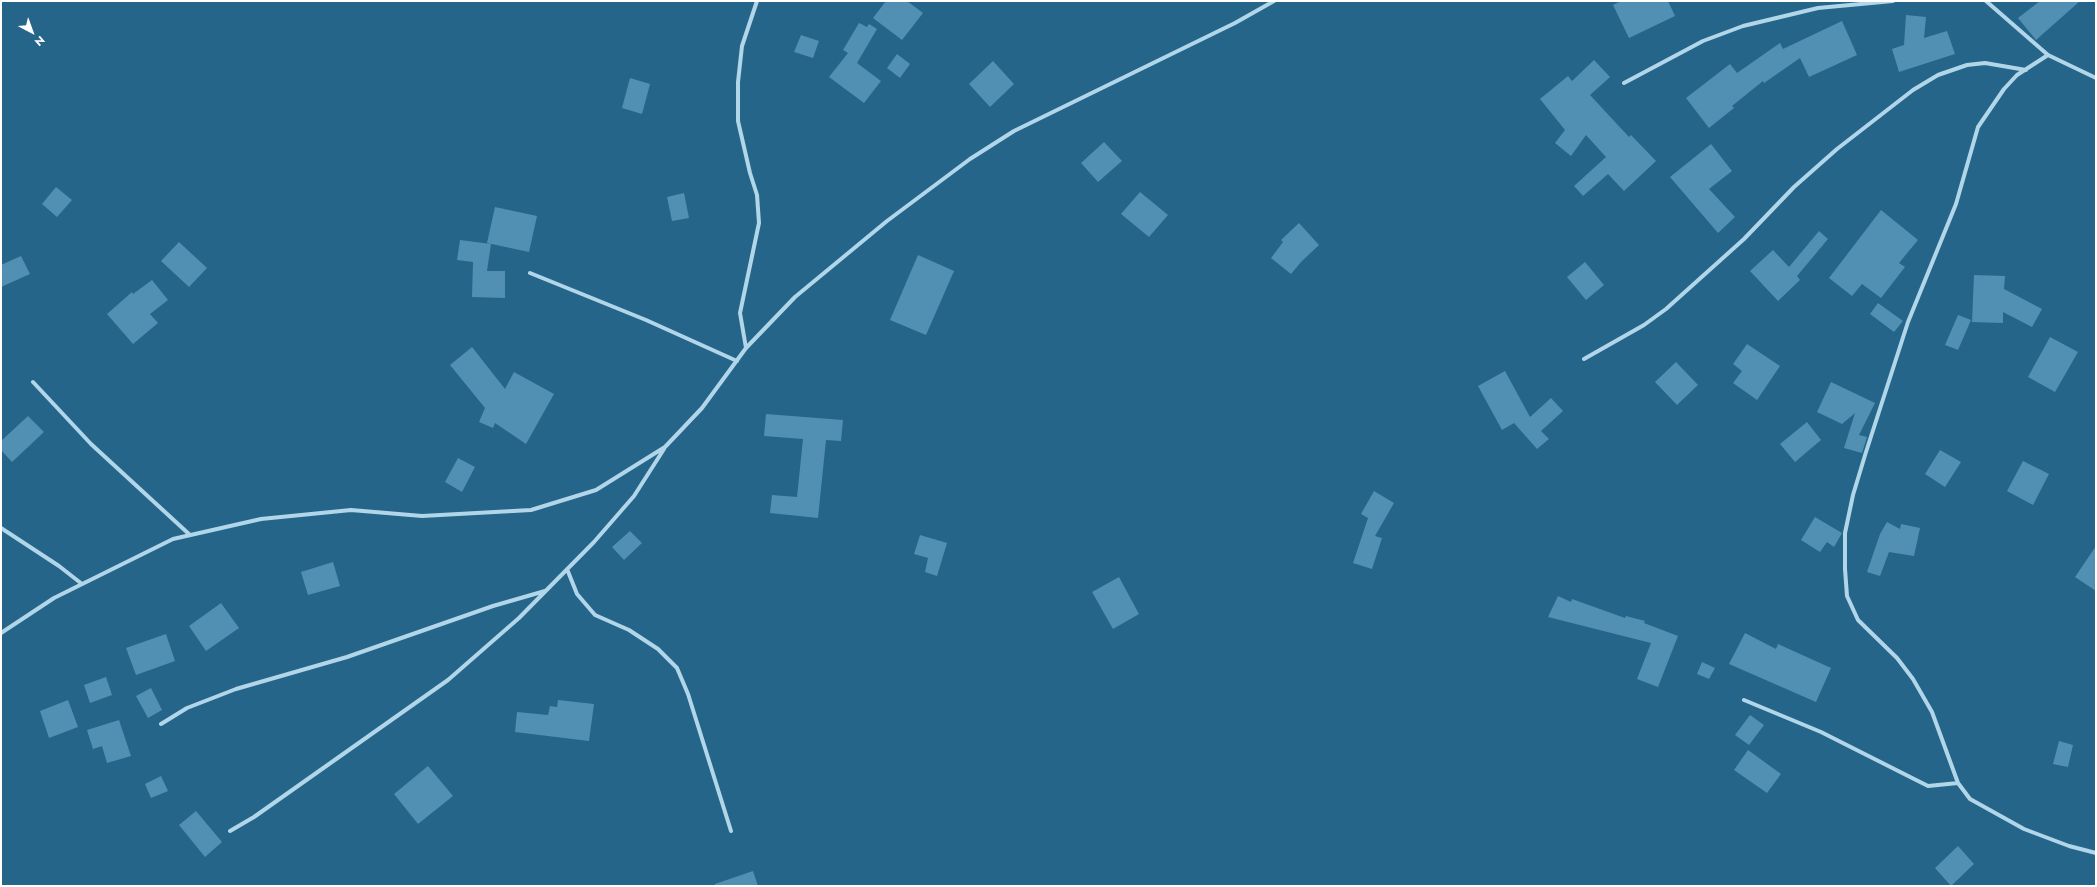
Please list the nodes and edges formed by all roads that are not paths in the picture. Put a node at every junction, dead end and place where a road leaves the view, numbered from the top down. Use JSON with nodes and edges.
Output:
{"nodes":[{"id":1,"x":757,"y":1,"type":"edge"},
{"id":2,"x":1274,"y":1,"type":"edge"},
{"id":3,"x":1893,"y":1,"type":"edge"},
{"id":4,"x":1986,"y":1,"type":"edge"},
{"id":5,"x":2048,"y":55,"type":"junction"},
{"id":6,"x":2026,"y":70,"type":"junction"},
{"id":7,"x":2096,"y":78,"type":"edge"},
{"id":8,"x":1624,"y":83,"type":"dead end"},
{"id":9,"x":530,"y":273,"type":"dead end"},
{"id":10,"x":746,"y":348,"type":"junction"},
{"id":11,"x":1584,"y":358,"type":"dead end"},
{"id":12,"x":737,"y":361,"type":"junction"},
{"id":13,"x":33,"y":382,"type":"dead end"},
{"id":14,"x":665,"y":447,"type":"junction"},
{"id":15,"x":1,"y":528,"type":"edge"},
{"id":16,"x":190,"y":535,"type":"junction"},
{"id":17,"x":567,"y":569,"type":"junction"},
{"id":18,"x":82,"y":584,"type":"junction"},
{"id":19,"x":546,"y":591,"type":"junction"},
{"id":20,"x":1,"y":633,"type":"edge"},
{"id":21,"x":1744,"y":700,"type":"dead end"},
{"id":22,"x":161,"y":724,"type":"dead end"},
{"id":23,"x":1958,"y":783,"type":"junction"},
{"id":24,"x":230,"y":830,"type":"dead end"},
{"id":25,"x":730,"y":831,"type":"dead end"},
{"id":26,"x":2096,"y":853,"type":"edge"}],
"edges":[{"from":1,"to":10,"type":"street"},
{"from":2,"to":10,"type":"street"},
{"from":3,"to":8,"type":"street"},
{"from":4,"to":5,"type":"street"},
{"from":5,"to":6,"type":"street"},
{"from":5,"to":7,"type":"street"},
{"from":6,"to":11,"type":"street"},
{"from":6,"to":23,"type":"street"},
{"from":9,"to":12,"type":"street"},
{"from":10,"to":12,"type":"street"},
{"from":12,"to":14,"type":"street"},
{"from":13,"to":16,"type":"street"},
{"from":14,"to":16,"type":"street"},
{"from":14,"to":17,"type":"street"},
{"from":15,"to":18,"type":"street"},
{"from":16,"to":18,"type":"street"},
{"from":17,"to":19,"type":"street"},
{"from":17,"to":25,"type":"street"},
{"from":18,"to":20,"type":"street"},
{"from":19,"to":22,"type":"street"},
{"from":19,"to":24,"type":"street"},
{"from":21,"to":23,"type":"street"},
{"from":23,"to":26,"type":"street"}]}
